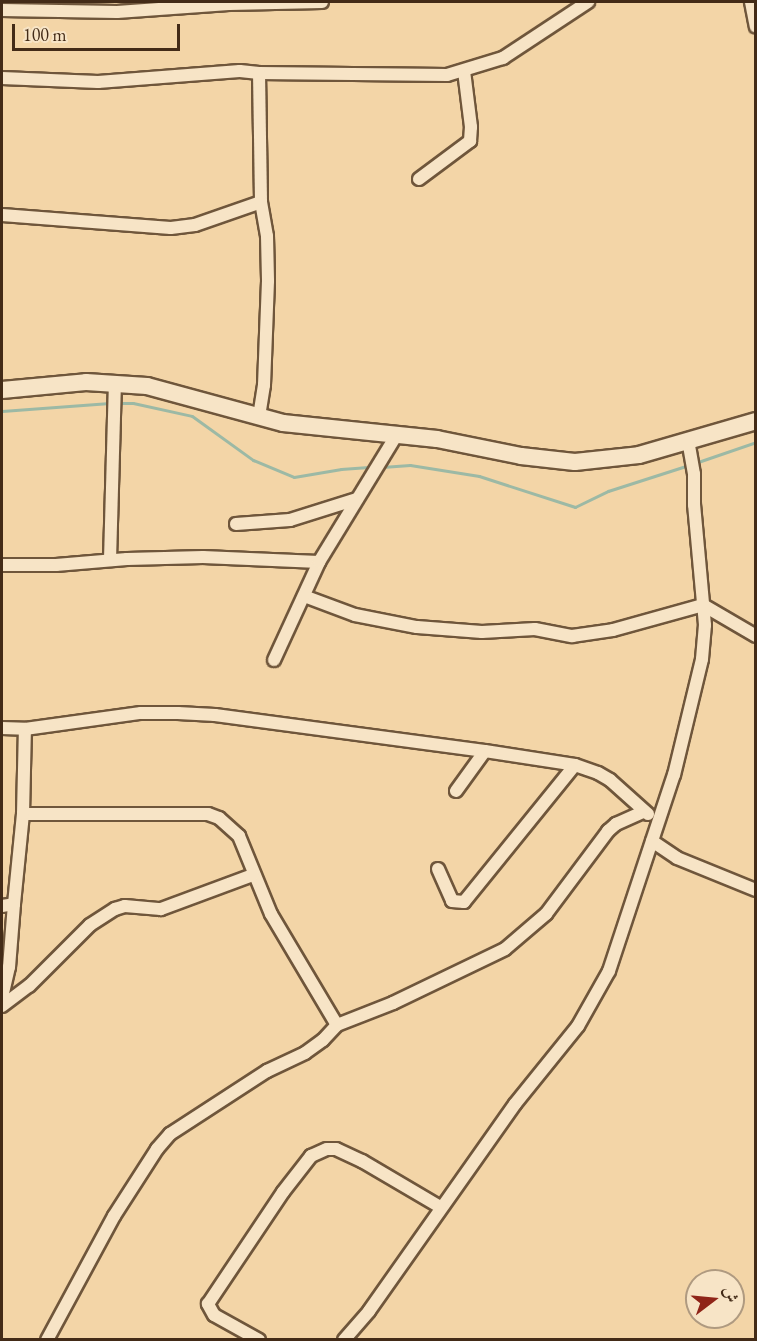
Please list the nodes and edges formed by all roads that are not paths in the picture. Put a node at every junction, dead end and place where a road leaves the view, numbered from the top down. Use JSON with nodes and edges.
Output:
{"nodes":[{"id":1,"x":322,"y":2,"type":"edge"},
{"id":2,"x":588,"y":2,"type":"edge"},
{"id":3,"x":751,"y":2,"type":"edge"},
{"id":4,"x":2,"y":10,"type":"edge"},
{"id":5,"x":756,"y":27,"type":"edge"},
{"id":6,"x":464,"y":71,"type":"junction"},
{"id":7,"x":259,"y":73,"type":"junction"},
{"id":8,"x":2,"y":78,"type":"edge"},
{"id":9,"x":419,"y":179,"type":"dead end"},
{"id":10,"x":261,"y":202,"type":"junction"},
{"id":11,"x":2,"y":215,"type":"edge"},
{"id":12,"x":2,"y":390,"type":"edge"},
{"id":13,"x":114,"y":390,"type":"junction"},
{"id":14,"x":259,"y":418,"type":"junction"},
{"id":15,"x":756,"y":421,"type":"edge"},
{"id":16,"x":397,"y":434,"type":"junction"},
{"id":17,"x":688,"y":440,"type":"junction"},
{"id":18,"x":357,"y":499,"type":"junction"},
{"id":19,"x":236,"y":524,"type":"dead end"},
{"id":20,"x":110,"y":560,"type":"junction"},
{"id":21,"x":319,"y":562,"type":"junction"},
{"id":22,"x":2,"y":565,"type":"edge"},
{"id":23,"x":304,"y":596,"type":"junction"},
{"id":24,"x":703,"y":605,"type":"junction"},
{"id":25,"x":756,"y":636,"type":"edge"},
{"id":26,"x":274,"y":660,"type":"dead end"},
{"id":27,"x":2,"y":728,"type":"edge"},
{"id":28,"x":25,"y":729,"type":"junction"},
{"id":29,"x":485,"y":751,"type":"junction"},
{"id":30,"x":575,"y":765,"type":"junction"},
{"id":31,"x":456,"y":791,"type":"dead end"},
{"id":32,"x":643,"y":812,"type":"junction"},
{"id":33,"x":23,"y":813,"type":"junction"},
{"id":34,"x":658,"y":819,"type":"junction"},
{"id":35,"x":652,"y":841,"type":"junction"},
{"id":36,"x":438,"y":868,"type":"dead end"},
{"id":37,"x":253,"y":875,"type":"junction"},
{"id":38,"x":756,"y":890,"type":"edge"},
{"id":39,"x":8,"y":905,"type":"edge"},
{"id":40,"x":2,"y":998,"type":"edge"},
{"id":41,"x":2,"y":1006,"type":"edge"},
{"id":42,"x":337,"y":1026,"type":"junction"},
{"id":43,"x":440,"y":1207,"type":"junction"},
{"id":44,"x":47,"y":1340,"type":"edge"},
{"id":45,"x":259,"y":1340,"type":"edge"},
{"id":46,"x":344,"y":1340,"type":"edge"}],
"edges":[{"from":1,"to":4,"type":"street"},
{"from":2,"to":6,"type":"street"},
{"from":3,"to":5,"type":"street"},
{"from":6,"to":7,"type":"street"},
{"from":6,"to":9,"type":"street"},
{"from":7,"to":8,"type":"street"},
{"from":7,"to":10,"type":"street"},
{"from":10,"to":11,"type":"street"},
{"from":10,"to":14,"type":"street"},
{"from":12,"to":13,"type":"street"},
{"from":13,"to":14,"type":"street"},
{"from":13,"to":20,"type":"street"},
{"from":14,"to":16,"type":"street"},
{"from":15,"to":17,"type":"street"},
{"from":16,"to":17,"type":"street"},
{"from":16,"to":18,"type":"street"},
{"from":17,"to":24,"type":"street"},
{"from":18,"to":19,"type":"street"},
{"from":18,"to":21,"type":"street"},
{"from":20,"to":21,"type":"street"},
{"from":20,"to":22,"type":"street"},
{"from":21,"to":23,"type":"street"},
{"from":23,"to":24,"type":"street"},
{"from":23,"to":26,"type":"street"},
{"from":24,"to":25,"type":"street"},
{"from":24,"to":34,"type":"street"},
{"from":27,"to":28,"type":"street"},
{"from":28,"to":29,"type":"street"},
{"from":28,"to":33,"type":"street"},
{"from":29,"to":30,"type":"street"},
{"from":29,"to":31,"type":"street"},
{"from":30,"to":32,"type":"street"},
{"from":30,"to":36,"type":"street"},
{"from":32,"to":34,"type":"street"},
{"from":32,"to":42,"type":"street"},
{"from":33,"to":37,"type":"street"},
{"from":33,"to":39,"type":"street"},
{"from":34,"to":35,"type":"street"},
{"from":35,"to":38,"type":"street"},
{"from":35,"to":43,"type":"street"},
{"from":37,"to":41,"type":"street"},
{"from":37,"to":42,"type":"street"},
{"from":39,"to":40,"type":"street"},
{"from":42,"to":44,"type":"street"},
{"from":43,"to":45,"type":"street"},
{"from":43,"to":46,"type":"street"}]}
